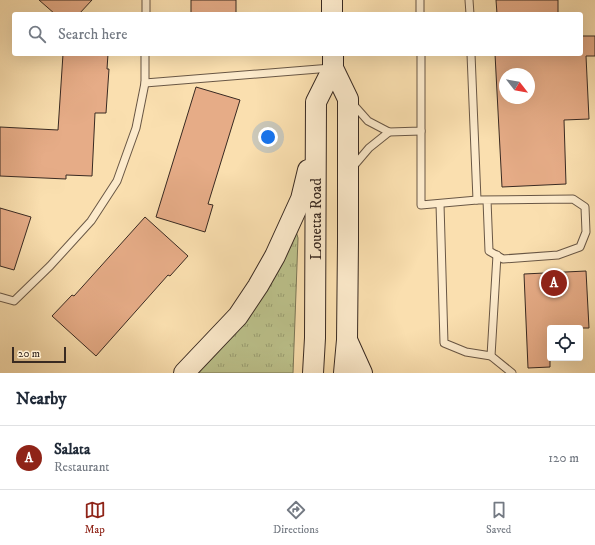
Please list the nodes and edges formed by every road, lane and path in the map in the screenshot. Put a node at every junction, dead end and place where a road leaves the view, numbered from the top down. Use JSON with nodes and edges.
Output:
{"nodes":[{"id":1,"x":146,"y":0,"type":"edge"},
{"id":2,"x":332,"y":0,"type":"edge"},
{"id":3,"x":420,"y":0,"type":"edge"},
{"id":4,"x":469,"y":0,"type":"edge"},
{"id":5,"x":146,"y":12,"type":"edge"},
{"id":6,"x":332,"y":12,"type":"edge"},
{"id":7,"x":420,"y":12,"type":"edge"},
{"id":8,"x":470,"y":12,"type":"edge"},
{"id":9,"x":146,"y":56,"type":"edge"},
{"id":10,"x":421,"y":56,"type":"edge"},
{"id":11,"x":471,"y":56,"type":"edge"},
{"id":12,"x":333,"y":61,"type":"edge"},
{"id":13,"x":145,"y":83,"type":"junction"},
{"id":14,"x":348,"y":99,"type":"junction"},
{"id":15,"x":421,"y":131,"type":"junction"},
{"id":16,"x":389,"y":132,"type":"junction"},
{"id":17,"x":316,"y":138,"type":"junction"},
{"id":18,"x":348,"y":173,"type":"junction"},
{"id":19,"x":476,"y":200,"type":"junction"},
{"id":20,"x":487,"y":200,"type":"junction"},
{"id":21,"x":440,"y":204,"type":"junction"},
{"id":22,"x":497,"y":255,"type":"junction"},
{"id":23,"x":0,"y":297,"type":"edge"},
{"id":24,"x":347,"y":340,"type":"junction"},
{"id":25,"x":491,"y":356,"type":"junction"},
{"id":26,"x":184,"y":373,"type":"edge"},
{"id":27,"x":313,"y":373,"type":"edge"},
{"id":28,"x":344,"y":373,"type":"edge"},
{"id":29,"x":362,"y":373,"type":"edge"},
{"id":30,"x":512,"y":373,"type":"edge"}],
"edges":[{"from":1,"to":5,"type":"lane"},
{"from":2,"to":6,"type":"main road"},
{"from":3,"to":7,"type":"lane"},
{"from":4,"to":8,"type":"lane"},
{"from":9,"to":13,"type":"lane"},
{"from":10,"to":15,"type":"lane"},
{"from":11,"to":19,"type":"lane"},
{"from":12,"to":13,"type":"lane"},
{"from":12,"to":14,"type":"main road"},
{"from":12,"to":17,"type":"main road","name":"Louetta Road"},
{"from":13,"to":23,"type":"lane"},
{"from":14,"to":16,"type":"lane"},
{"from":14,"to":18,"type":"main road"},
{"from":15,"to":16,"type":"lane"},
{"from":15,"to":21,"type":"lane"},
{"from":16,"to":18,"type":"lane"},
{"from":17,"to":26,"type":"main road"},
{"from":17,"to":27,"type":"main road","name":"Louetta Road"},
{"from":18,"to":24,"type":"main road"},
{"from":19,"to":20,"type":"lane"},
{"from":19,"to":21,"type":"lane"},
{"from":20,"to":22,"type":"lane"},
{"from":20,"to":22,"type":"lane"},
{"from":21,"to":25,"type":"lane"},
{"from":22,"to":25,"type":"lane"},
{"from":24,"to":28,"type":"main road"},
{"from":24,"to":29,"type":"main road"},
{"from":25,"to":30,"type":"lane"}]}
